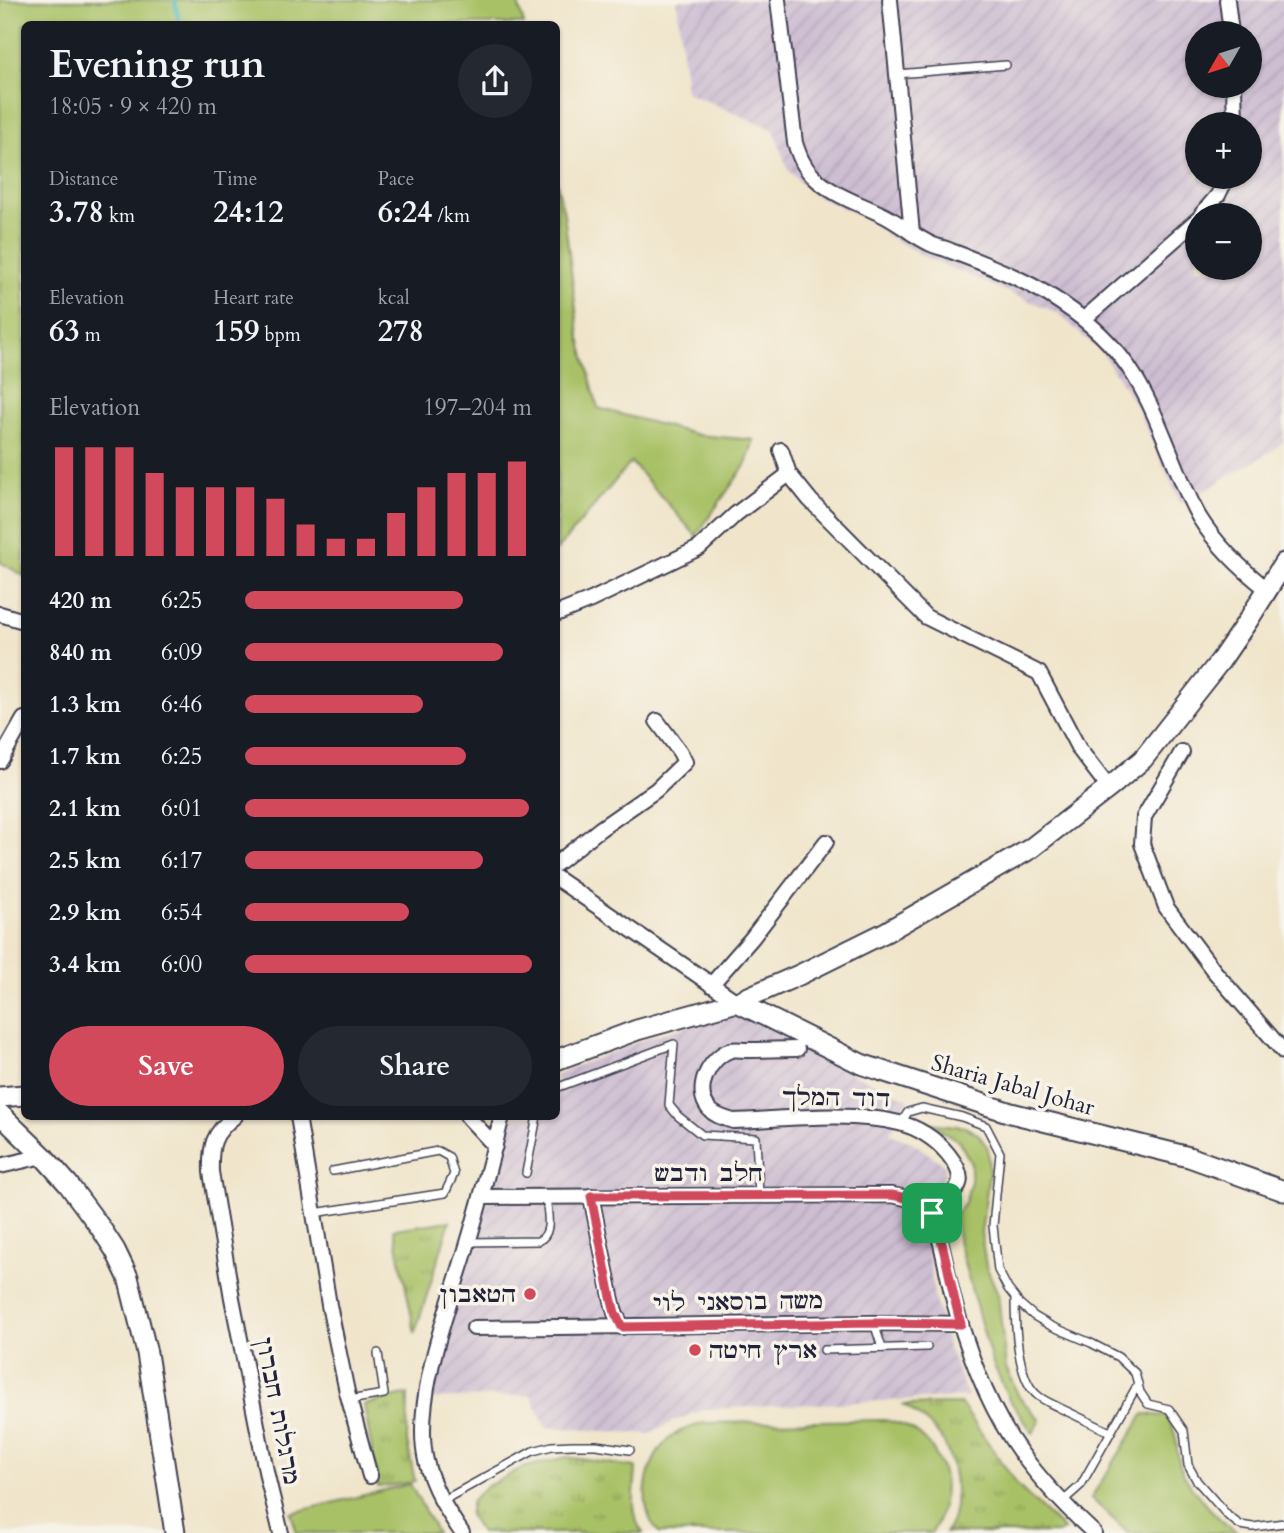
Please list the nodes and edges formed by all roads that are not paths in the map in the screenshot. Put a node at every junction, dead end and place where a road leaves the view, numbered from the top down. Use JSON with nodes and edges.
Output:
{"nodes":[{"id":1,"x":778,"y":0,"type":"edge"},
{"id":2,"x":890,"y":0,"type":"edge"},
{"id":3,"x":1227,"y":0,"type":"edge"},
{"id":4,"x":1230,"y":21,"type":"edge"},
{"id":5,"x":1006,"y":65,"type":"dead end"},
{"id":6,"x":897,"y":74,"type":"junction"},
{"id":7,"x":1185,"y":231,"type":"edge"},
{"id":8,"x":912,"y":233,"type":"junction"},
{"id":9,"x":1084,"y":319,"type":"junction"},
{"id":10,"x":781,"y":450,"type":"dead end"},
{"id":11,"x":789,"y":474,"type":"junction"},
{"id":12,"x":1284,"y":563,"type":"edge"},
{"id":13,"x":1268,"y":590,"type":"junction"},
{"id":14,"x":560,"y":612,"type":"edge"},
{"id":15,"x":0,"y":614,"type":"edge"},
{"id":16,"x":21,"y":620,"type":"edge"},
{"id":17,"x":657,"y":721,"type":"dead end"},
{"id":18,"x":21,"y":724,"type":"edge"},
{"id":19,"x":1182,"y":752,"type":"dead end"},
{"id":20,"x":0,"y":761,"type":"edge"},
{"id":21,"x":1109,"y":788,"type":"junction"},
{"id":22,"x":826,"y":842,"type":"dead end"},
{"id":23,"x":560,"y":861,"type":"edge"},
{"id":24,"x":560,"y":881,"type":"edge"},
{"id":25,"x":710,"y":985,"type":"junction"},
{"id":26,"x":737,"y":1002,"type":"junction"},
{"id":27,"x":797,"y":1049,"type":"dead end"},
{"id":28,"x":1284,"y":1052,"type":"edge"},
{"id":29,"x":560,"y":1059,"type":"edge"},
{"id":30,"x":560,"y":1087,"type":"edge"},
{"id":31,"x":21,"y":1096,"type":"edge"},
{"id":32,"x":0,"y":1097,"type":"edge"},
{"id":33,"x":0,"y":1114,"type":"edge"},
{"id":34,"x":230,"y":1120,"type":"edge"},
{"id":35,"x":299,"y":1120,"type":"edge"},
{"id":36,"x":471,"y":1120,"type":"edge"},
{"id":37,"x":501,"y":1120,"type":"edge"},
{"id":38,"x":536,"y":1120,"type":"edge"},
{"id":39,"x":901,"y":1123,"type":"junction"},
{"id":40,"x":495,"y":1146,"type":"junction"},
{"id":41,"x":43,"y":1156,"type":"junction"},
{"id":42,"x":0,"y":1166,"type":"edge"},
{"id":43,"x":333,"y":1171,"type":"dead end"},
{"id":44,"x":526,"y":1172,"type":"dead end"},
{"id":45,"x":1284,"y":1191,"type":"edge"},
{"id":46,"x":759,"y":1195,"type":"junction"},
{"id":47,"x":546,"y":1196,"type":"junction"},
{"id":48,"x":591,"y":1196,"type":"junction"},
{"id":49,"x":482,"y":1197,"type":"junction"},
{"id":50,"x":314,"y":1213,"type":"junction"},
{"id":51,"x":932,"y":1213,"type":"junction"},
{"id":52,"x":468,"y":1241,"type":"junction"},
{"id":53,"x":1015,"y":1298,"type":"junction"},
{"id":54,"x":874,"y":1323,"type":"junction"},
{"id":55,"x":961,"y":1324,"type":"junction"},
{"id":56,"x":622,"y":1327,"type":"junction"},
{"id":57,"x":474,"y":1328,"type":"dead end"},
{"id":58,"x":928,"y":1347,"type":"dead end"},
{"id":59,"x":882,"y":1348,"type":"junction"},
{"id":60,"x":824,"y":1350,"type":"dead end"},
{"id":61,"x":377,"y":1353,"type":"dead end"},
{"id":62,"x":1138,"y":1384,"type":"junction"},
{"id":63,"x":349,"y":1400,"type":"junction"},
{"id":64,"x":1110,"y":1432,"type":"junction"},
{"id":65,"x":630,"y":1450,"type":"dead end"},
{"id":66,"x":370,"y":1476,"type":"dead end"},
{"id":67,"x":442,"y":1501,"type":"junction"},
{"id":68,"x":1062,"y":1502,"type":"junction"},
{"id":69,"x":1284,"y":1523,"type":"edge"},
{"id":70,"x":175,"y":1533,"type":"edge"},
{"id":71,"x":281,"y":1533,"type":"edge"},
{"id":72,"x":462,"y":1533,"type":"edge"},
{"id":73,"x":1094,"y":1533,"type":"edge"}],
"edges":[{"from":1,"to":8,"type":"street"},
{"from":2,"to":6,"type":"street"},
{"from":3,"to":4,"type":"street"},
{"from":5,"to":6,"type":"lane"},
{"from":6,"to":8,"type":"street"},
{"from":7,"to":9,"type":"street"},
{"from":8,"to":9,"type":"street"},
{"from":9,"to":13,"type":"street"},
{"from":10,"to":11,"type":"street"},
{"from":11,"to":14,"type":"street"},
{"from":11,"to":21,"type":"street"},
{"from":12,"to":13,"type":"street"},
{"from":13,"to":21,"type":"street"},
{"from":15,"to":16,"type":"street"},
{"from":17,"to":23,"type":"street"},
{"from":18,"to":20,"type":"street"},
{"from":19,"to":28,"type":"street"},
{"from":21,"to":26,"type":"street"},
{"from":22,"to":25,"type":"street"},
{"from":24,"to":25,"type":"street"},
{"from":25,"to":26,"type":"street"},
{"from":26,"to":29,"type":"street"},
{"from":26,"to":45,"type":"street","name":"Sharia Jabal Johar"},
{"from":27,"to":39,"type":"street","name":"דוד המלך"},
{"from":30,"to":46,"type":"lane"},
{"from":31,"to":32,"type":"street"},
{"from":33,"to":41,"type":"street"},
{"from":34,"to":71,"type":"street","name":"מרגלות חברון"},
{"from":35,"to":50,"type":"street"},
{"from":36,"to":40,"type":"street"},
{"from":37,"to":40,"type":"street"},
{"from":38,"to":44,"type":"lane"},
{"from":39,"to":51,"type":"street","name":"דוד המלך"},
{"from":39,"to":53,"type":"lane"},
{"from":40,"to":49,"type":"street"},
{"from":41,"to":42,"type":"street"},
{"from":41,"to":70,"type":"street"},
{"from":43,"to":50,"type":"lane"},
{"from":46,"to":48,"type":"street","name":"חלב ודבש"},
{"from":46,"to":51,"type":"street","name":"חלב ודבש"},
{"from":47,"to":48,"type":"street","name":"חלב ודבש"},
{"from":47,"to":49,"type":"street","name":"חלב ודבש"},
{"from":47,"to":52,"type":"lane"},
{"from":48,"to":56,"type":"street"},
{"from":49,"to":52,"type":"street"},
{"from":50,"to":63,"type":"street"},
{"from":51,"to":55,"type":"street"},
{"from":52,"to":67,"type":"street"},
{"from":53,"to":62,"type":"lane"},
{"from":53,"to":64,"type":"lane"},
{"from":54,"to":55,"type":"street","name":"משה בוסאני לוי"},
{"from":54,"to":56,"type":"street","name":"משה בוסאני לוי"},
{"from":54,"to":59,"type":"lane"},
{"from":55,"to":68,"type":"street"},
{"from":56,"to":57,"type":"street","name":"משה בוסאני לוי"},
{"from":58,"to":59,"type":"lane"},
{"from":59,"to":60,"type":"lane"},
{"from":61,"to":63,"type":"lane"},
{"from":62,"to":64,"type":"lane"},
{"from":62,"to":69,"type":"lane"},
{"from":63,"to":66,"type":"street"},
{"from":64,"to":68,"type":"lane"},
{"from":65,"to":67,"type":"lane"},
{"from":67,"to":72,"type":"street"},
{"from":68,"to":73,"type":"street"}]}
